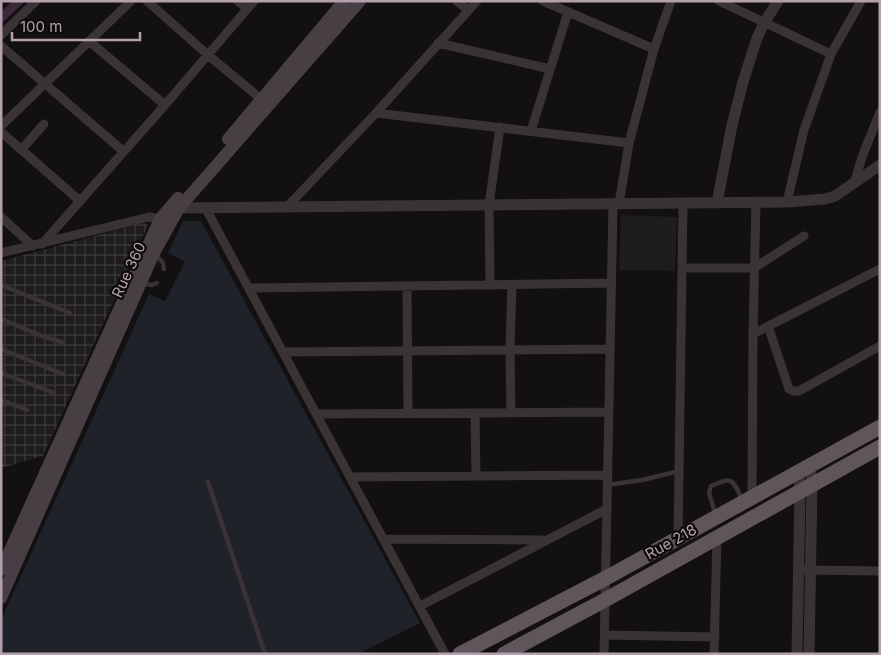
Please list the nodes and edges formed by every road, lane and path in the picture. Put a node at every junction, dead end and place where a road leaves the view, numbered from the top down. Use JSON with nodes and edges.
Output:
{"nodes":[{"id":1,"x":131,"y":1,"type":"edge"},
{"id":2,"x":147,"y":1,"type":"edge"},
{"id":3,"x":238,"y":1,"type":"edge"},
{"id":4,"x":254,"y":1,"type":"edge"},
{"id":5,"x":344,"y":1,"type":"edge"},
{"id":6,"x":360,"y":1,"type":"edge"},
{"id":7,"x":457,"y":1,"type":"edge"},
{"id":8,"x":477,"y":1,"type":"edge"},
{"id":9,"x":543,"y":1,"type":"edge"},
{"id":10,"x":671,"y":1,"type":"edge"},
{"id":11,"x":719,"y":1,"type":"edge"},
{"id":12,"x":778,"y":1,"type":"edge"},
{"id":13,"x":861,"y":1,"type":"edge"},
{"id":14,"x":35,"y":2,"type":"edge"},
{"id":15,"x":247,"y":9,"type":"junction"},
{"id":16,"x":468,"y":10,"type":"junction"},
{"id":17,"x":568,"y":12,"type":"junction"},
{"id":18,"x":764,"y":23,"type":"junction"},
{"id":19,"x":1,"y":35,"type":"edge"},
{"id":20,"x":88,"y":41,"type":"junction"},
{"id":21,"x":438,"y":43,"type":"junction"},
{"id":22,"x":1,"y":46,"type":"edge"},
{"id":23,"x":654,"y":49,"type":"junction"},
{"id":24,"x":208,"y":54,"type":"junction"},
{"id":25,"x":831,"y":54,"type":"junction"},
{"id":26,"x":550,"y":70,"type":"junction"},
{"id":27,"x":44,"y":84,"type":"junction"},
{"id":28,"x":261,"y":99,"type":"junction"},
{"id":29,"x":165,"y":105,"type":"junction"},
{"id":30,"x":880,"y":112,"type":"edge"},
{"id":31,"x":376,"y":113,"type":"junction"},
{"id":32,"x":44,"y":124,"type":"dead end"},
{"id":33,"x":1,"y":126,"type":"edge"},
{"id":34,"x":500,"y":127,"type":"junction"},
{"id":35,"x":531,"y":131,"type":"junction"},
{"id":36,"x":1,"y":132,"type":"edge"},
{"id":37,"x":629,"y":143,"type":"junction"},
{"id":38,"x":21,"y":150,"type":"junction"},
{"id":39,"x":123,"y":152,"type":"junction"},
{"id":40,"x":880,"y":166,"type":"edge"},
{"id":41,"x":854,"y":184,"type":"junction"},
{"id":42,"x":80,"y":201,"type":"junction"},
{"id":43,"x":756,"y":202,"type":"junction"},
{"id":44,"x":787,"y":202,"type":"junction"},
{"id":45,"x":683,"y":203,"type":"junction"},
{"id":46,"x":717,"y":203,"type":"junction"},
{"id":47,"x":616,"y":204,"type":"junction"},
{"id":48,"x":489,"y":205,"type":"junction"},
{"id":49,"x":176,"y":206,"type":"junction"},
{"id":50,"x":287,"y":206,"type":"junction"},
{"id":51,"x":205,"y":207,"type":"junction"},
{"id":52,"x":1,"y":217,"type":"edge"},
{"id":53,"x":160,"y":219,"type":"junction"},
{"id":54,"x":804,"y":236,"type":"dead end"},
{"id":55,"x":38,"y":245,"type":"junction"},
{"id":56,"x":1,"y":253,"type":"edge"},
{"id":57,"x":154,"y":253,"type":"junction"},
{"id":58,"x":682,"y":268,"type":"junction"},
{"id":59,"x":754,"y":268,"type":"junction"},
{"id":60,"x":164,"y":269,"type":"dead end"},
{"id":61,"x":880,"y":269,"type":"edge"},
{"id":62,"x":141,"y":283,"type":"junction"},
{"id":63,"x":157,"y":283,"type":"dead end"},
{"id":64,"x":611,"y":283,"type":"junction"},
{"id":65,"x":512,"y":284,"type":"junction"},
{"id":66,"x":1,"y":285,"type":"edge"},
{"id":67,"x":490,"y":285,"type":"junction"},
{"id":68,"x":407,"y":286,"type":"junction"},
{"id":69,"x":249,"y":288,"type":"junction"},
{"id":70,"x":70,"y":313,"type":"dead end"},
{"id":71,"x":1,"y":319,"type":"edge"},
{"id":72,"x":768,"y":326,"type":"junction"},
{"id":73,"x":753,"y":334,"type":"junction"},
{"id":74,"x":64,"y":343,"type":"dead end"},
{"id":75,"x":880,"y":346,"type":"edge"},
{"id":76,"x":1,"y":349,"type":"edge"},
{"id":77,"x":610,"y":349,"type":"junction"},
{"id":78,"x":510,"y":350,"type":"junction"},
{"id":79,"x":408,"y":351,"type":"junction"},
{"id":80,"x":283,"y":352,"type":"junction"},
{"id":81,"x":1,"y":373,"type":"edge"},
{"id":82,"x":63,"y":374,"type":"dead end"},
{"id":83,"x":54,"y":393,"type":"dead end"},
{"id":84,"x":1,"y":400,"type":"edge"},
{"id":85,"x":27,"y":410,"type":"dead end"},
{"id":86,"x":511,"y":412,"type":"junction"},
{"id":87,"x":609,"y":412,"type":"junction"},
{"id":88,"x":408,"y":413,"type":"junction"},
{"id":89,"x":475,"y":413,"type":"junction"},
{"id":90,"x":317,"y":414,"type":"junction"},
{"id":91,"x":880,"y":427,"type":"edge"},
{"id":92,"x":880,"y":447,"type":"edge"},
{"id":93,"x":805,"y":468,"type":"junction"},
{"id":94,"x":679,"y":470,"type":"junction"},
{"id":95,"x":608,"y":475,"type":"junction"},
{"id":96,"x":476,"y":476,"type":"junction"},
{"id":97,"x":350,"y":477,"type":"junction"},
{"id":98,"x":208,"y":482,"type":"dead end"},
{"id":99,"x":607,"y":485,"type":"junction"},
{"id":100,"x":806,"y":488,"type":"junction"},
{"id":101,"x":748,"y":499,"type":"junction"},
{"id":102,"x":607,"y":508,"type":"junction"},
{"id":103,"x":716,"y":517,"type":"junction"},
{"id":104,"x":717,"y":537,"type":"junction"},
{"id":105,"x":383,"y":539,"type":"junction"},
{"id":106,"x":678,"y":539,"type":"junction"},
{"id":107,"x":545,"y":540,"type":"junction"},
{"id":108,"x":1,"y":570,"type":"edge"},
{"id":109,"x":805,"y":570,"type":"junction"},
{"id":110,"x":880,"y":571,"type":"edge"},
{"id":111,"x":606,"y":578,"type":"junction"},
{"id":112,"x":1,"y":598,"type":"edge"},
{"id":113,"x":605,"y":600,"type":"junction"},
{"id":114,"x":420,"y":606,"type":"junction"},
{"id":115,"x":605,"y":635,"type":"junction"},
{"id":116,"x":715,"y":637,"type":"junction"},
{"id":117,"x":266,"y":654,"type":"edge"},
{"id":118,"x":445,"y":654,"type":"edge"},
{"id":119,"x":460,"y":654,"type":"edge"},
{"id":120,"x":504,"y":654,"type":"edge"},
{"id":121,"x":604,"y":654,"type":"edge"},
{"id":122,"x":714,"y":654,"type":"edge"},
{"id":123,"x":797,"y":654,"type":"edge"},
{"id":124,"x":809,"y":654,"type":"edge"}],
"edges":[{"from":1,"to":20,"type":"street"},
{"from":2,"to":24,"type":"street"},
{"from":3,"to":15,"type":"street"},
{"from":4,"to":15,"type":"street"},
{"from":5,"to":28,"type":"main road","name":"Rue 360"},
{"from":6,"to":49,"type":"main road","name":"Rue 360"},
{"from":7,"to":16,"type":"street"},
{"from":8,"to":16,"type":"street"},
{"from":9,"to":17,"type":"street"},
{"from":10,"to":23,"type":"street"},
{"from":11,"to":18,"type":"street"},
{"from":12,"to":18,"type":"street"},
{"from":13,"to":25,"type":"street"},
{"from":14,"to":19,"type":"street"},
{"from":15,"to":24,"type":"street"},
{"from":16,"to":21,"type":"street"},
{"from":17,"to":23,"type":"street"},
{"from":17,"to":26,"type":"street"},
{"from":18,"to":25,"type":"street"},
{"from":18,"to":46,"type":"street"},
{"from":20,"to":27,"type":"street"},
{"from":20,"to":29,"type":"street"},
{"from":21,"to":26,"type":"street"},
{"from":21,"to":31,"type":"street"},
{"from":22,"to":27,"type":"street"},
{"from":23,"to":37,"type":"street"},
{"from":24,"to":28,"type":"street"},
{"from":24,"to":29,"type":"street"},
{"from":25,"to":44,"type":"street"},
{"from":26,"to":35,"type":"street"},
{"from":27,"to":33,"type":"street"},
{"from":27,"to":39,"type":"street"},
{"from":28,"to":49,"type":"main road","name":"Rue 360"},
{"from":29,"to":39,"type":"street"},
{"from":30,"to":41,"type":"street"},
{"from":31,"to":34,"type":"street"},
{"from":31,"to":50,"type":"street"},
{"from":32,"to":38,"type":"street"},
{"from":34,"to":35,"type":"street"},
{"from":34,"to":48,"type":"street"},
{"from":35,"to":37,"type":"street"},
{"from":36,"to":38,"type":"street"},
{"from":37,"to":47,"type":"street"},
{"from":38,"to":42,"type":"street"},
{"from":39,"to":42,"type":"street"},
{"from":40,"to":41,"type":"street"},
{"from":41,"to":44,"type":"street"},
{"from":42,"to":55,"type":"street"},
{"from":43,"to":44,"type":"street"},
{"from":43,"to":46,"type":"street"},
{"from":43,"to":59,"type":"street"},
{"from":45,"to":46,"type":"street"},
{"from":45,"to":47,"type":"street"},
{"from":45,"to":58,"type":"street"},
{"from":47,"to":48,"type":"street"},
{"from":47,"to":64,"type":"street"},
{"from":48,"to":50,"type":"street"},
{"from":48,"to":67,"type":"street"},
{"from":49,"to":51,"type":"street"},
{"from":49,"to":53,"type":"main road","name":"Rue 360"},
{"from":49,"to":57,"type":"main road","name":"Rue 360"},
{"from":50,"to":51,"type":"street"},
{"from":51,"to":69,"type":"street"},
{"from":52,"to":55,"type":"street"},
{"from":53,"to":55,"type":"street"},
{"from":53,"to":108,"type":"main road","name":"Rue 360"},
{"from":54,"to":59,"type":"street"},
{"from":55,"to":56,"type":"street"},
{"from":57,"to":60,"type":"lane"},
{"from":57,"to":62,"type":"main road","name":"Rue 360"},
{"from":58,"to":59,"type":"street"},
{"from":58,"to":94,"type":"street"},
{"from":59,"to":73,"type":"street"},
{"from":61,"to":72,"type":"street"},
{"from":62,"to":63,"type":"lane"},
{"from":62,"to":112,"type":"main road","name":"Rue 360"},
{"from":64,"to":65,"type":"street"},
{"from":64,"to":77,"type":"street"},
{"from":65,"to":67,"type":"street"},
{"from":65,"to":78,"type":"street"},
{"from":66,"to":70,"type":"lane"},
{"from":67,"to":68,"type":"street"},
{"from":68,"to":69,"type":"street"},
{"from":68,"to":79,"type":"street"},
{"from":69,"to":80,"type":"street"},
{"from":71,"to":74,"type":"lane"},
{"from":72,"to":73,"type":"street"},
{"from":72,"to":75,"type":"street"},
{"from":73,"to":101,"type":"street"},
{"from":76,"to":82,"type":"lane"},
{"from":77,"to":78,"type":"street"},
{"from":77,"to":87,"type":"street"},
{"from":78,"to":79,"type":"street"},
{"from":78,"to":86,"type":"street"},
{"from":79,"to":80,"type":"street"},
{"from":79,"to":88,"type":"street"},
{"from":80,"to":90,"type":"street"},
{"from":81,"to":83,"type":"lane"},
{"from":84,"to":85,"type":"lane"},
{"from":86,"to":87,"type":"street"},
{"from":86,"to":89,"type":"street"},
{"from":87,"to":95,"type":"street"},
{"from":88,"to":89,"type":"street"},
{"from":88,"to":90,"type":"street"},
{"from":89,"to":96,"type":"street"},
{"from":90,"to":97,"type":"street"},
{"from":91,"to":93,"type":"highway","name":"Rue 218"},
{"from":92,"to":100,"type":"highway","name":"Rue 218"},
{"from":93,"to":100,"type":"street"},
{"from":93,"to":101,"type":"highway","name":"Rue 218"},
{"from":94,"to":99,"type":"lane"},
{"from":94,"to":106,"type":"street"},
{"from":95,"to":96,"type":"street"},
{"from":95,"to":99,"type":"street"},
{"from":96,"to":97,"type":"street"},
{"from":97,"to":105,"type":"street"},
{"from":98,"to":117,"type":"lane"},
{"from":99,"to":102,"type":"street"},
{"from":100,"to":104,"type":"highway","name":"Rue 218"},
{"from":100,"to":109,"type":"street"},
{"from":101,"to":103,"type":"highway","name":"Rue 218"},
{"from":101,"to":103,"type":"lane"},
{"from":102,"to":107,"type":"street"},
{"from":102,"to":111,"type":"street"},
{"from":103,"to":106,"type":"highway","name":"Rue 218"},
{"from":104,"to":113,"type":"highway","name":"Rue 218"},
{"from":104,"to":116,"type":"street"},
{"from":105,"to":107,"type":"street"},
{"from":105,"to":114,"type":"street"},
{"from":106,"to":111,"type":"highway","name":"Rue 218"},
{"from":107,"to":114,"type":"street"},
{"from":109,"to":110,"type":"street"},
{"from":109,"to":123,"type":"street"},
{"from":109,"to":124,"type":"street"},
{"from":111,"to":113,"type":"street"},
{"from":111,"to":119,"type":"highway","name":"Rue 218"},
{"from":113,"to":115,"type":"street"},
{"from":113,"to":120,"type":"highway","name":"Rue 218"},
{"from":114,"to":118,"type":"street"},
{"from":115,"to":116,"type":"street"},
{"from":115,"to":121,"type":"street"},
{"from":116,"to":122,"type":"street"}]}
